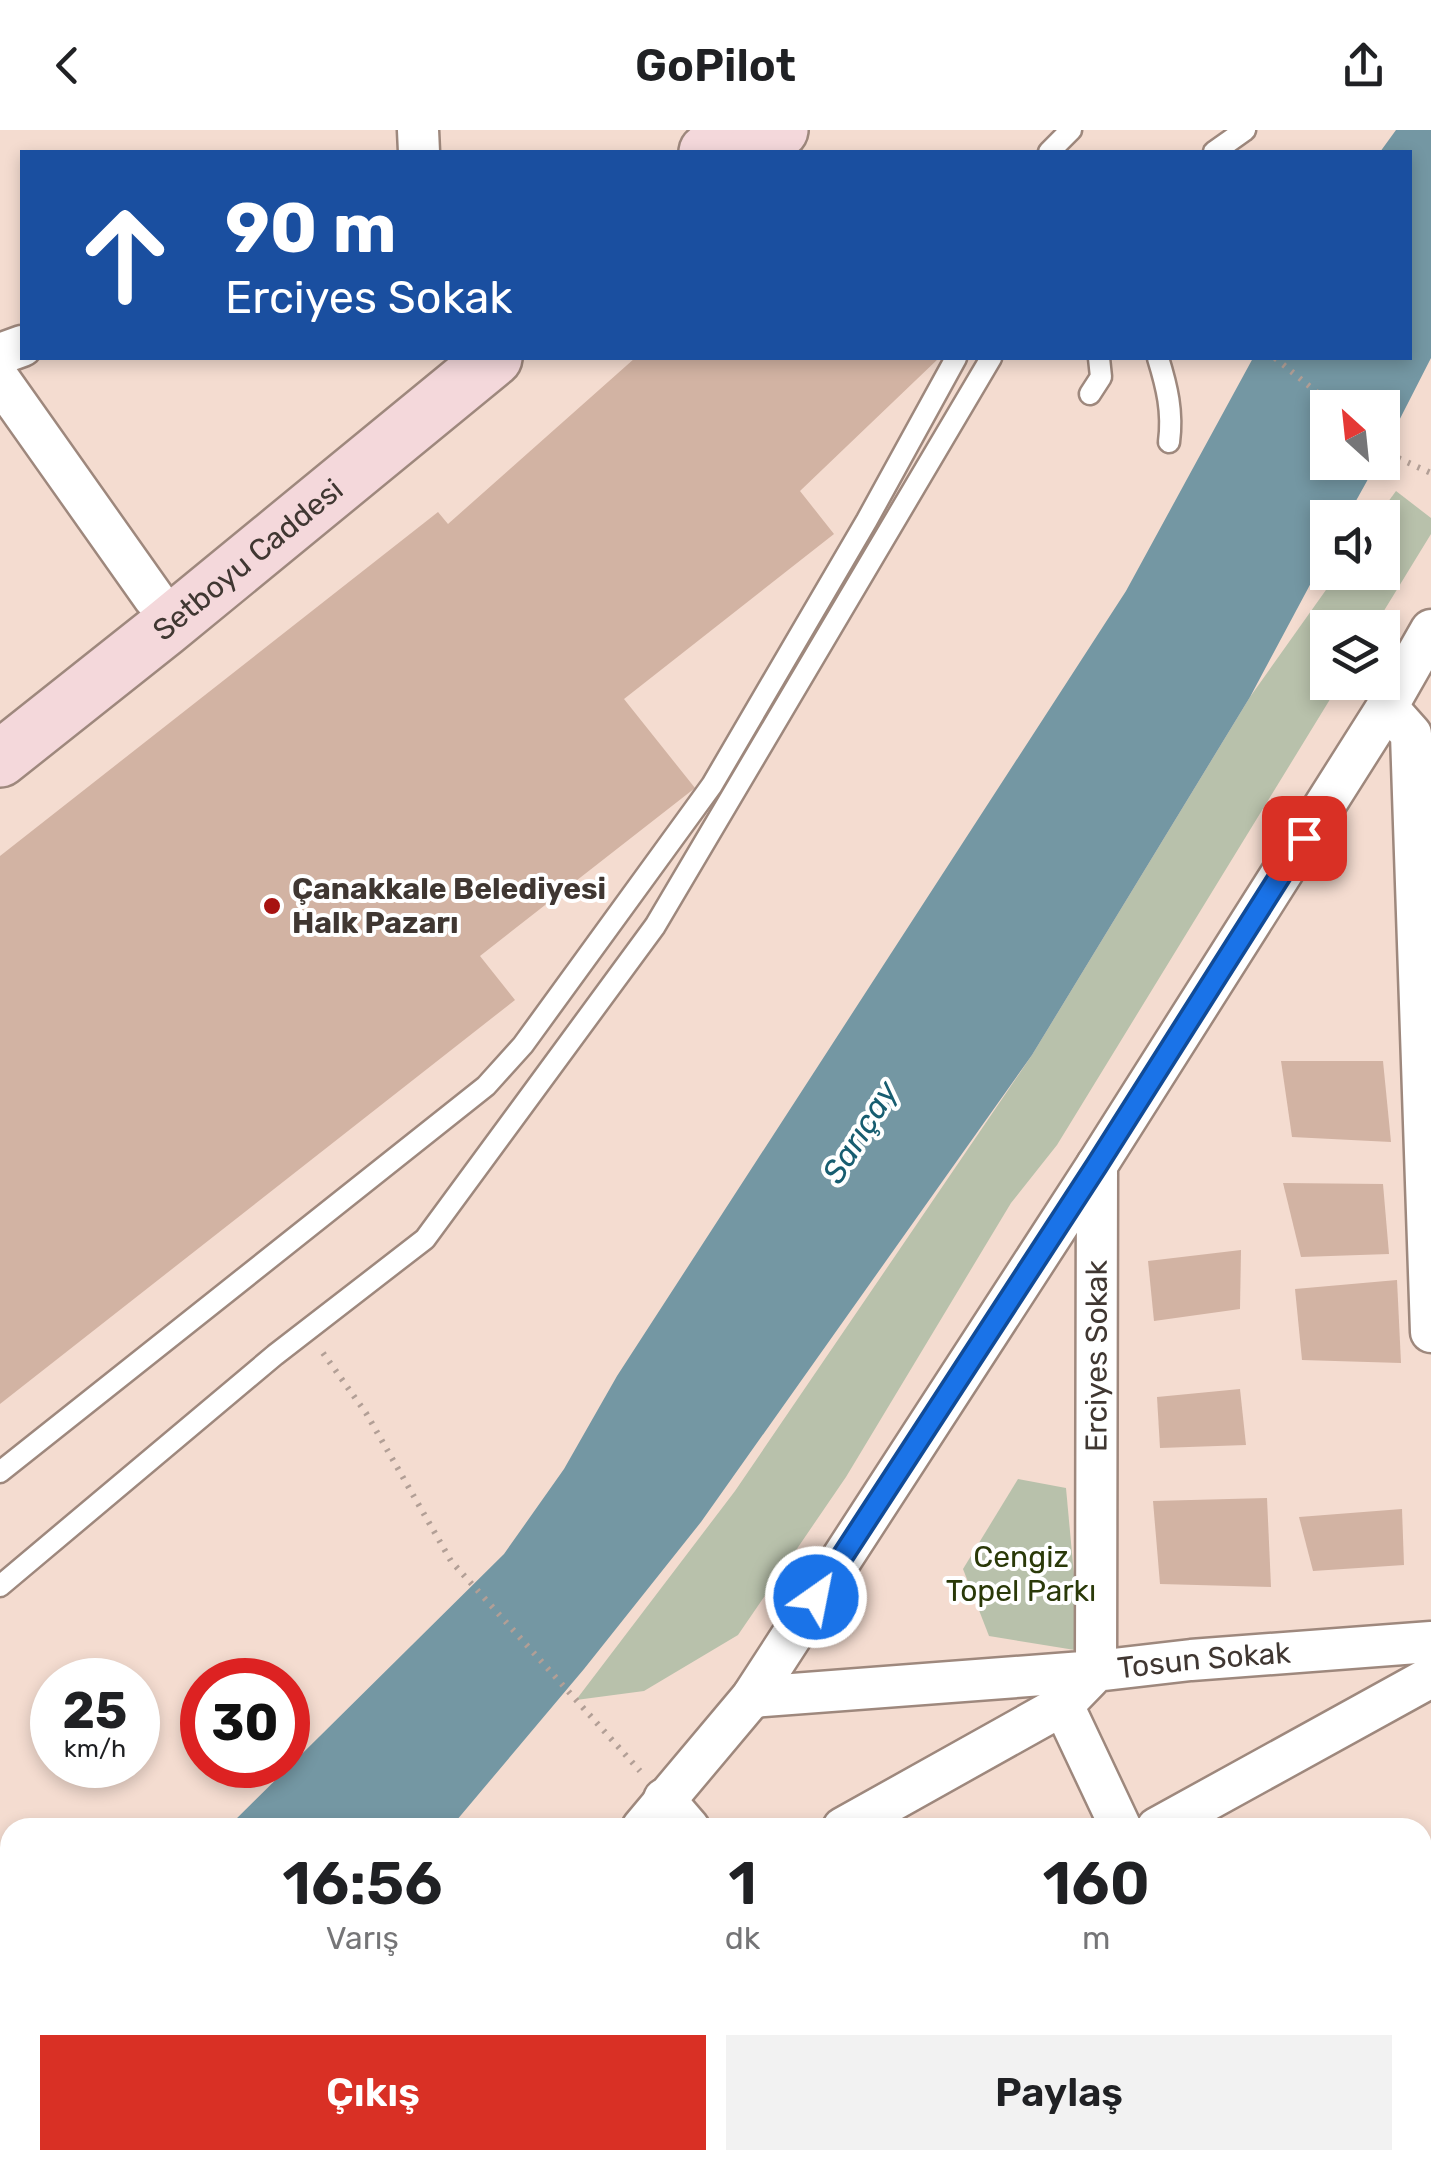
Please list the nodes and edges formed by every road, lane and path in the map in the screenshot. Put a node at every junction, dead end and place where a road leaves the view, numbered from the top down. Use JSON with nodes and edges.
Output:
{"nodes":[{"id":1,"x":736,"y":130,"type":"edge"},
{"id":2,"x":780,"y":130,"type":"edge"},
{"id":3,"x":1071,"y":130,"type":"edge"},
{"id":4,"x":1245,"y":130,"type":"edge"},
{"id":5,"x":710,"y":150,"type":"edge"},
{"id":6,"x":755,"y":150,"type":"edge"},
{"id":7,"x":1051,"y":150,"type":"edge"},
{"id":8,"x":1217,"y":150,"type":"edge"},
{"id":9,"x":447,"y":360,"type":"edge"},
{"id":10,"x":492,"y":360,"type":"edge"},
{"id":11,"x":955,"y":360,"type":"edge"},
{"id":12,"x":990,"y":360,"type":"edge"},
{"id":13,"x":1099,"y":360,"type":"edge"},
{"id":14,"x":1159,"y":360,"type":"edge"},
{"id":15,"x":1278,"y":361,"type":"edge"},
{"id":16,"x":0,"y":380,"type":"edge"},
{"id":17,"x":1314,"y":390,"type":"edge"},
{"id":18,"x":1090,"y":394,"type":"dead end"},
{"id":19,"x":1170,"y":442,"type":"dead end"},
{"id":20,"x":1400,"y":459,"type":"edge"},
{"id":21,"x":1431,"y":474,"type":"edge"},
{"id":22,"x":154,"y":598,"type":"junction"},
{"id":23,"x":1431,"y":630,"type":"edge"},
{"id":24,"x":1387,"y":706,"type":"junction"},
{"id":25,"x":0,"y":722,"type":"edge"},
{"id":26,"x":0,"y":759,"type":"edge"},
{"id":27,"x":1097,"y":1165,"type":"junction"},
{"id":28,"x":306,"y":1330,"type":"junction"},
{"id":29,"x":1431,"y":1332,"type":"edge"},
{"id":30,"x":0,"y":1472,"type":"edge"},
{"id":31,"x":0,"y":1586,"type":"edge"},
{"id":32,"x":1431,"y":1642,"type":"edge"},
{"id":33,"x":1096,"y":1671,"type":"junction"},
{"id":34,"x":1431,"y":1677,"type":"edge"},
{"id":35,"x":752,"y":1697,"type":"junction"},
{"id":36,"x":1062,"y":1705,"type":"junction"},
{"id":37,"x":665,"y":1818,"type":"edge"},
{"id":38,"x":861,"y":1818,"type":"edge"},
{"id":39,"x":1116,"y":1818,"type":"edge"},
{"id":40,"x":1175,"y":1818,"type":"edge"}],
"edges":[{"from":1,"to":5,"type":"main road"},
{"from":2,"to":6,"type":"main road"},
{"from":3,"to":7,"type":"lane"},
{"from":4,"to":8,"type":"lane"},
{"from":9,"to":22,"type":"main road","name":"Setboyu Caddesi"},
{"from":10,"to":26,"type":"main road","name":"Setboyu Caddesi"},
{"from":11,"to":30,"type":"lane"},
{"from":12,"to":28,"type":"lane"},
{"from":13,"to":18,"type":"lane"},
{"from":14,"to":19,"type":"lane"},
{"from":15,"to":17,"type":"path"},
{"from":16,"to":22,"type":"street"},
{"from":20,"to":21,"type":"path"},
{"from":22,"to":25,"type":"main road","name":"Setboyu Caddesi"},
{"from":23,"to":24,"type":"street"},
{"from":24,"to":27,"type":"street"},
{"from":24,"to":29,"type":"street"},
{"from":27,"to":33,"type":"street","name":"Erciyes Sokak"},
{"from":27,"to":35,"type":"street"},
{"from":28,"to":31,"type":"lane"},
{"from":28,"to":37,"type":"path"},
{"from":32,"to":33,"type":"street","name":"Tosun Sokak"},
{"from":33,"to":35,"type":"street"},
{"from":33,"to":36,"type":"street","name":"Tosun Sokak"},
{"from":34,"to":40,"type":"street"},
{"from":35,"to":37,"type":"street"},
{"from":36,"to":38,"type":"street","name":"Tosun Sokak"},
{"from":36,"to":39,"type":"street"}]}
